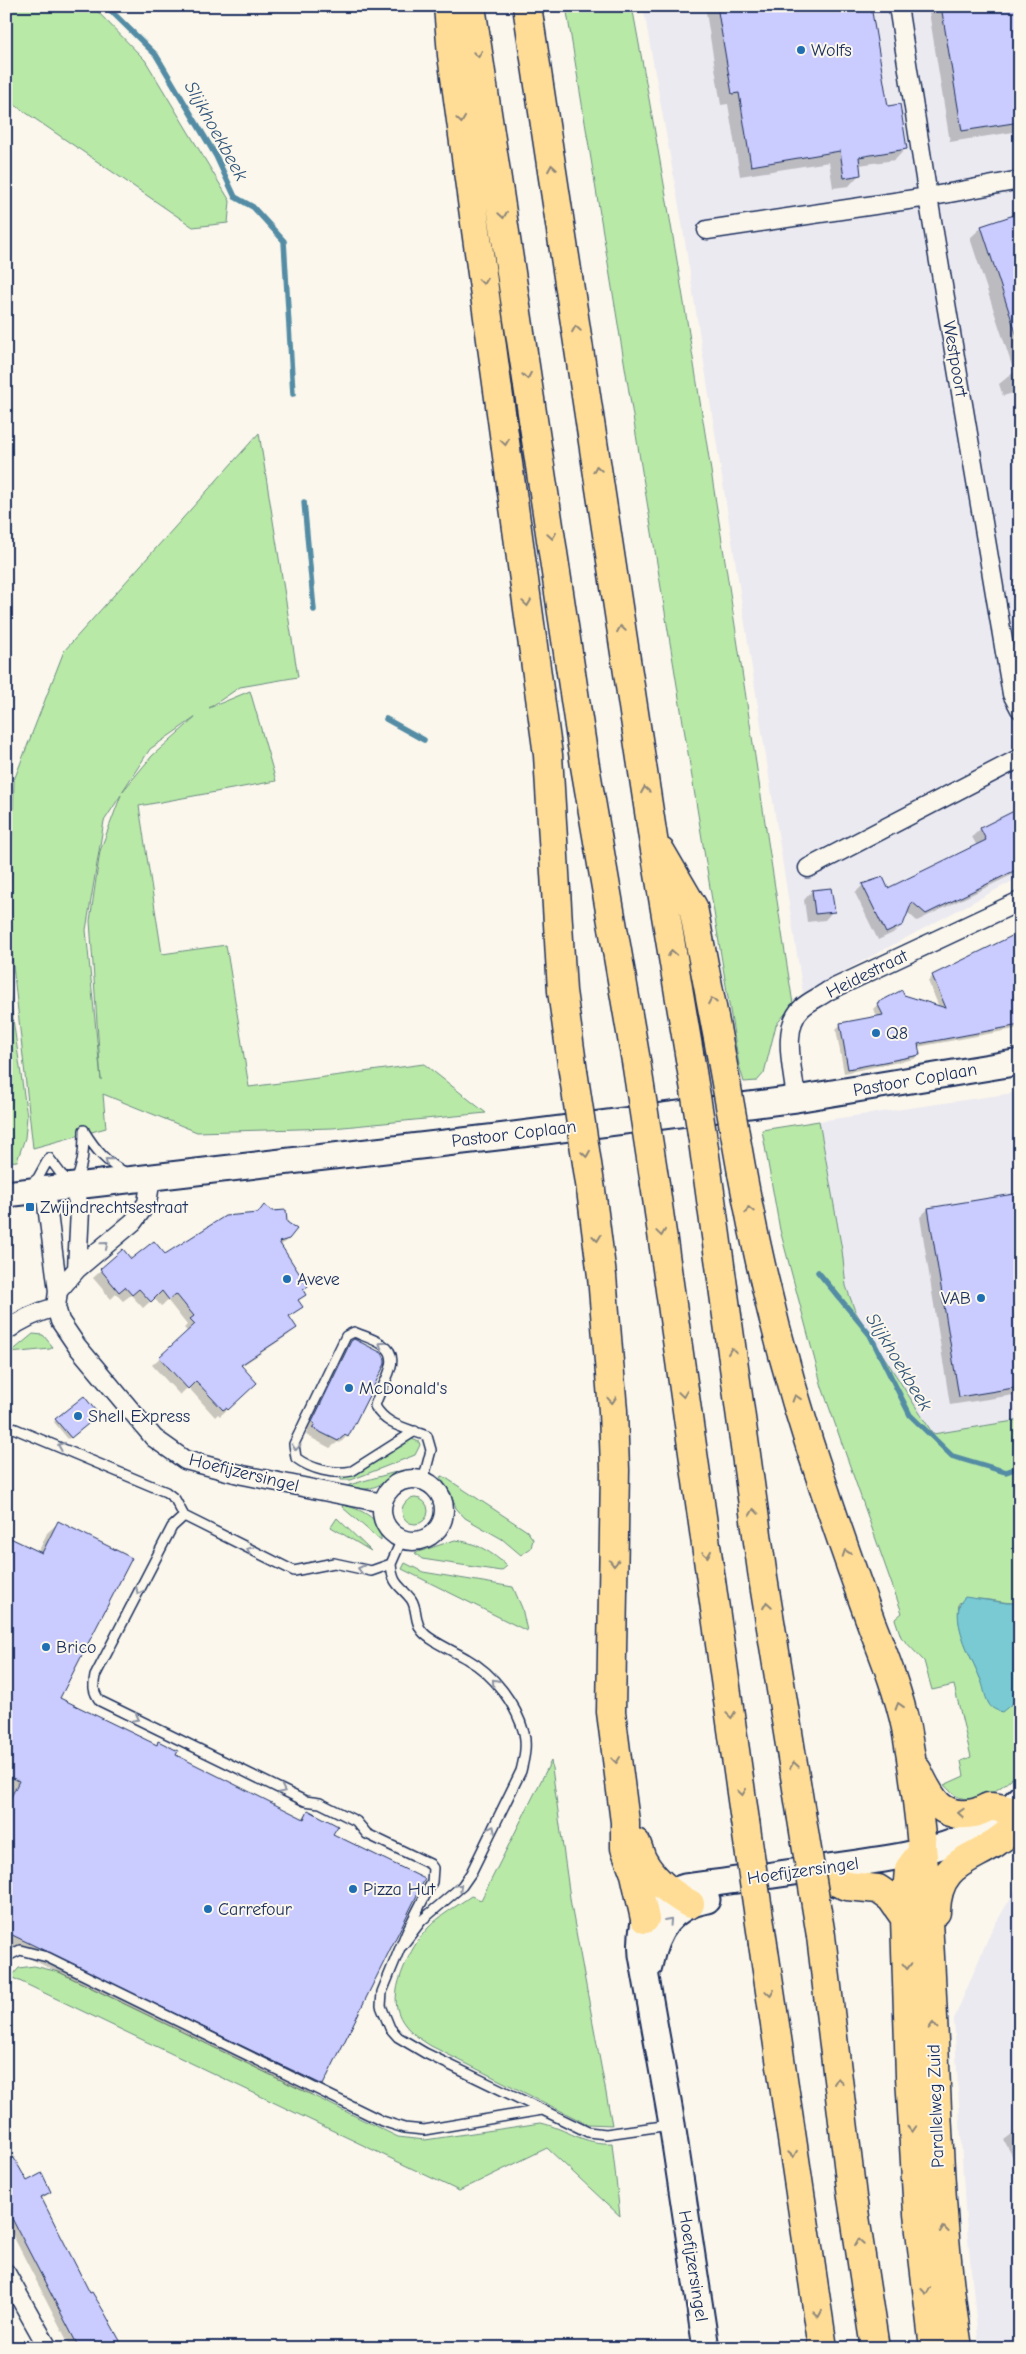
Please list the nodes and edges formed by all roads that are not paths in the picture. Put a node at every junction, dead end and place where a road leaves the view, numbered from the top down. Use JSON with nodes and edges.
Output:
{"nodes":[{"id":1,"x":448,"y":6,"type":"edge"},
{"id":2,"x":470,"y":6,"type":"edge"},
{"id":3,"x":527,"y":6,"type":"edge"},
{"id":4,"x":898,"y":6,"type":"edge"},
{"id":5,"x":1020,"y":180,"type":"edge"},
{"id":6,"x":928,"y":198,"type":"junction"},
{"id":7,"x":707,"y":230,"type":"dead end"},
{"id":8,"x":1020,"y":710,"type":"edge"},
{"id":9,"x":1020,"y":758,"type":"edge"},
{"id":10,"x":652,"y":838,"type":"junction"},
{"id":11,"x":808,"y":868,"type":"dead end"},
{"id":12,"x":1020,"y":901,"type":"edge"},
{"id":13,"x":1020,"y":1062,"type":"edge"},
{"id":14,"x":796,"y":1099,"type":"junction"},
{"id":15,"x":146,"y":1179,"type":"junction"},
{"id":16,"x":74,"y":1186,"type":"junction"},
{"id":17,"x":45,"y":1190,"type":"junction"},
{"id":18,"x":13,"y":1193,"type":"edge"},
{"id":19,"x":78,"y":1269,"type":"junction"},
{"id":20,"x":57,"y":1299,"type":"junction"},
{"id":21,"x":6,"y":1331,"type":"edge"},
{"id":22,"x":6,"y":1424,"type":"edge"},
{"id":23,"x":415,"y":1431,"type":"junction"},
{"id":24,"x":423,"y":1481,"type":"junction"},
{"id":25,"x":383,"y":1502,"type":"junction"},
{"id":26,"x":184,"y":1516,"type":"junction"},
{"id":27,"x":402,"y":1539,"type":"junction"},
{"id":28,"x":391,"y":1564,"type":"junction"},
{"id":29,"x":910,"y":1754,"type":"junction"},
{"id":30,"x":1015,"y":1816,"type":"edge"},
{"id":31,"x":625,"y":1822,"type":"junction"},
{"id":32,"x":918,"y":1861,"type":"junction"},
{"id":33,"x":831,"y":1880,"type":"junction"},
{"id":34,"x":680,"y":1898,"type":"junction"},
{"id":35,"x":905,"y":1918,"type":"junction"},
{"id":36,"x":645,"y":1919,"type":"junction"},
{"id":37,"x":402,"y":1946,"type":"junction"},
{"id":38,"x":929,"y":1952,"type":"junction"},
{"id":39,"x":6,"y":1957,"type":"edge"},
{"id":40,"x":646,"y":1978,"type":"junction"},
{"id":41,"x":542,"y":2110,"type":"junction"},
{"id":42,"x":672,"y":2124,"type":"junction"},
{"id":43,"x":6,"y":2273,"type":"edge"},
{"id":44,"x":48,"y":2348,"type":"edge"},
{"id":45,"x":706,"y":2348,"type":"edge"},
{"id":46,"x":822,"y":2348,"type":"edge"},
{"id":47,"x":875,"y":2348,"type":"edge"},
{"id":48,"x":934,"y":2348,"type":"edge"},
{"id":49,"x":958,"y":2348,"type":"edge"}],
"edges":[{"from":1,"to":31,"type":"highway","one_way":true,"bridge":true},
{"from":2,"to":46,"type":"highway","one_way":true,"bridge":true},
{"from":10,"to":3,"type":"highway","one_way":true},
{"from":4,"to":6,"type":"street","name":"Westpoort"},
{"from":5,"to":6,"type":"street"},
{"from":6,"to":7,"type":"street"},
{"from":6,"to":8,"type":"street","name":"Westpoort"},
{"from":9,"to":11,"type":"street"},
{"from":29,"to":10,"type":"highway","one_way":true,"bridge":true},
{"from":47,"to":10,"type":"highway","one_way":true,"bridge":true},
{"from":12,"to":14,"type":"street","name":"Heidestraat"},
{"from":13,"to":14,"type":"street","name":"Pastoor Coplaan"},
{"from":14,"to":15,"type":"street","name":"Pastoor Coplaan"},
{"from":15,"to":16,"type":"street","name":"Pastoor Coplaan"},
{"from":15,"to":16,"type":"lane","one_way":true},
{"from":19,"to":15,"type":"street","one_way":true},
{"from":16,"to":17,"type":"street","name":"Pastoor Coplaan"},
{"from":16,"to":18,"type":"lane"},
{"from":16,"to":19,"type":"street"},
{"from":17,"to":18,"type":"street","name":"Pastoor Coplaan"},
{"from":17,"to":20,"type":"street"},
{"from":19,"to":20,"type":"street"},
{"from":20,"to":21,"type":"street"},
{"from":20,"to":25,"type":"street","name":"Hoefijzersingel"},
{"from":26,"to":22,"type":"lane","one_way":true},
{"from":23,"to":23,"type":"lane","one_way":true},
{"from":23,"to":24,"type":"lane"},
{"from":24,"to":25,"type":"street"},
{"from":24,"to":27,"type":"street"},
{"from":25,"to":27,"type":"street"},
{"from":28,"to":26,"type":"lane","one_way":true},
{"from":26,"to":37,"type":"lane","one_way":true},
{"from":27,"to":28,"type":"lane"},
{"from":37,"to":28,"type":"lane","one_way":true},
{"from":30,"to":29,"type":"highway","one_way":true},
{"from":29,"to":32,"type":"highway"},
{"from":30,"to":32,"type":"street","name":"Hoefijzersingel"},
{"from":30,"to":38,"type":"highway"},
{"from":31,"to":34,"type":"highway"},
{"from":31,"to":36,"type":"highway"},
{"from":32,"to":33,"type":"street","name":"Hoefijzersingel"},
{"from":32,"to":34,"type":"street","name":"Hoefijzersingel"},
{"from":32,"to":35,"type":"highway","name":"Parallelweg Zuid"},
{"from":32,"to":38,"type":"highway","name":"Parallelweg Zuid"},
{"from":33,"to":34,"type":"street","name":"Hoefijzersingel"},
{"from":33,"to":35,"type":"highway"},
{"from":34,"to":36,"type":"street","name":"Hoefijzersingel"},
{"from":40,"to":34,"type":"street","name":"Hoefijzersingel","one_way":true},
{"from":35,"to":48,"type":"highway","name":"Parallelweg Zuid","one_way":true},
{"from":36,"to":40,"type":"street","name":"Hoefijzersingel"},
{"from":37,"to":41,"type":"lane"},
{"from":49,"to":38,"type":"highway","name":"Parallelweg Zuid","one_way":true},
{"from":39,"to":41,"type":"lane"},
{"from":40,"to":42,"type":"street","name":"Hoefijzersingel"},
{"from":41,"to":42,"type":"lane"},
{"from":42,"to":45,"type":"street","name":"Hoefijzersingel"},
{"from":43,"to":44,"type":"street"}]}
